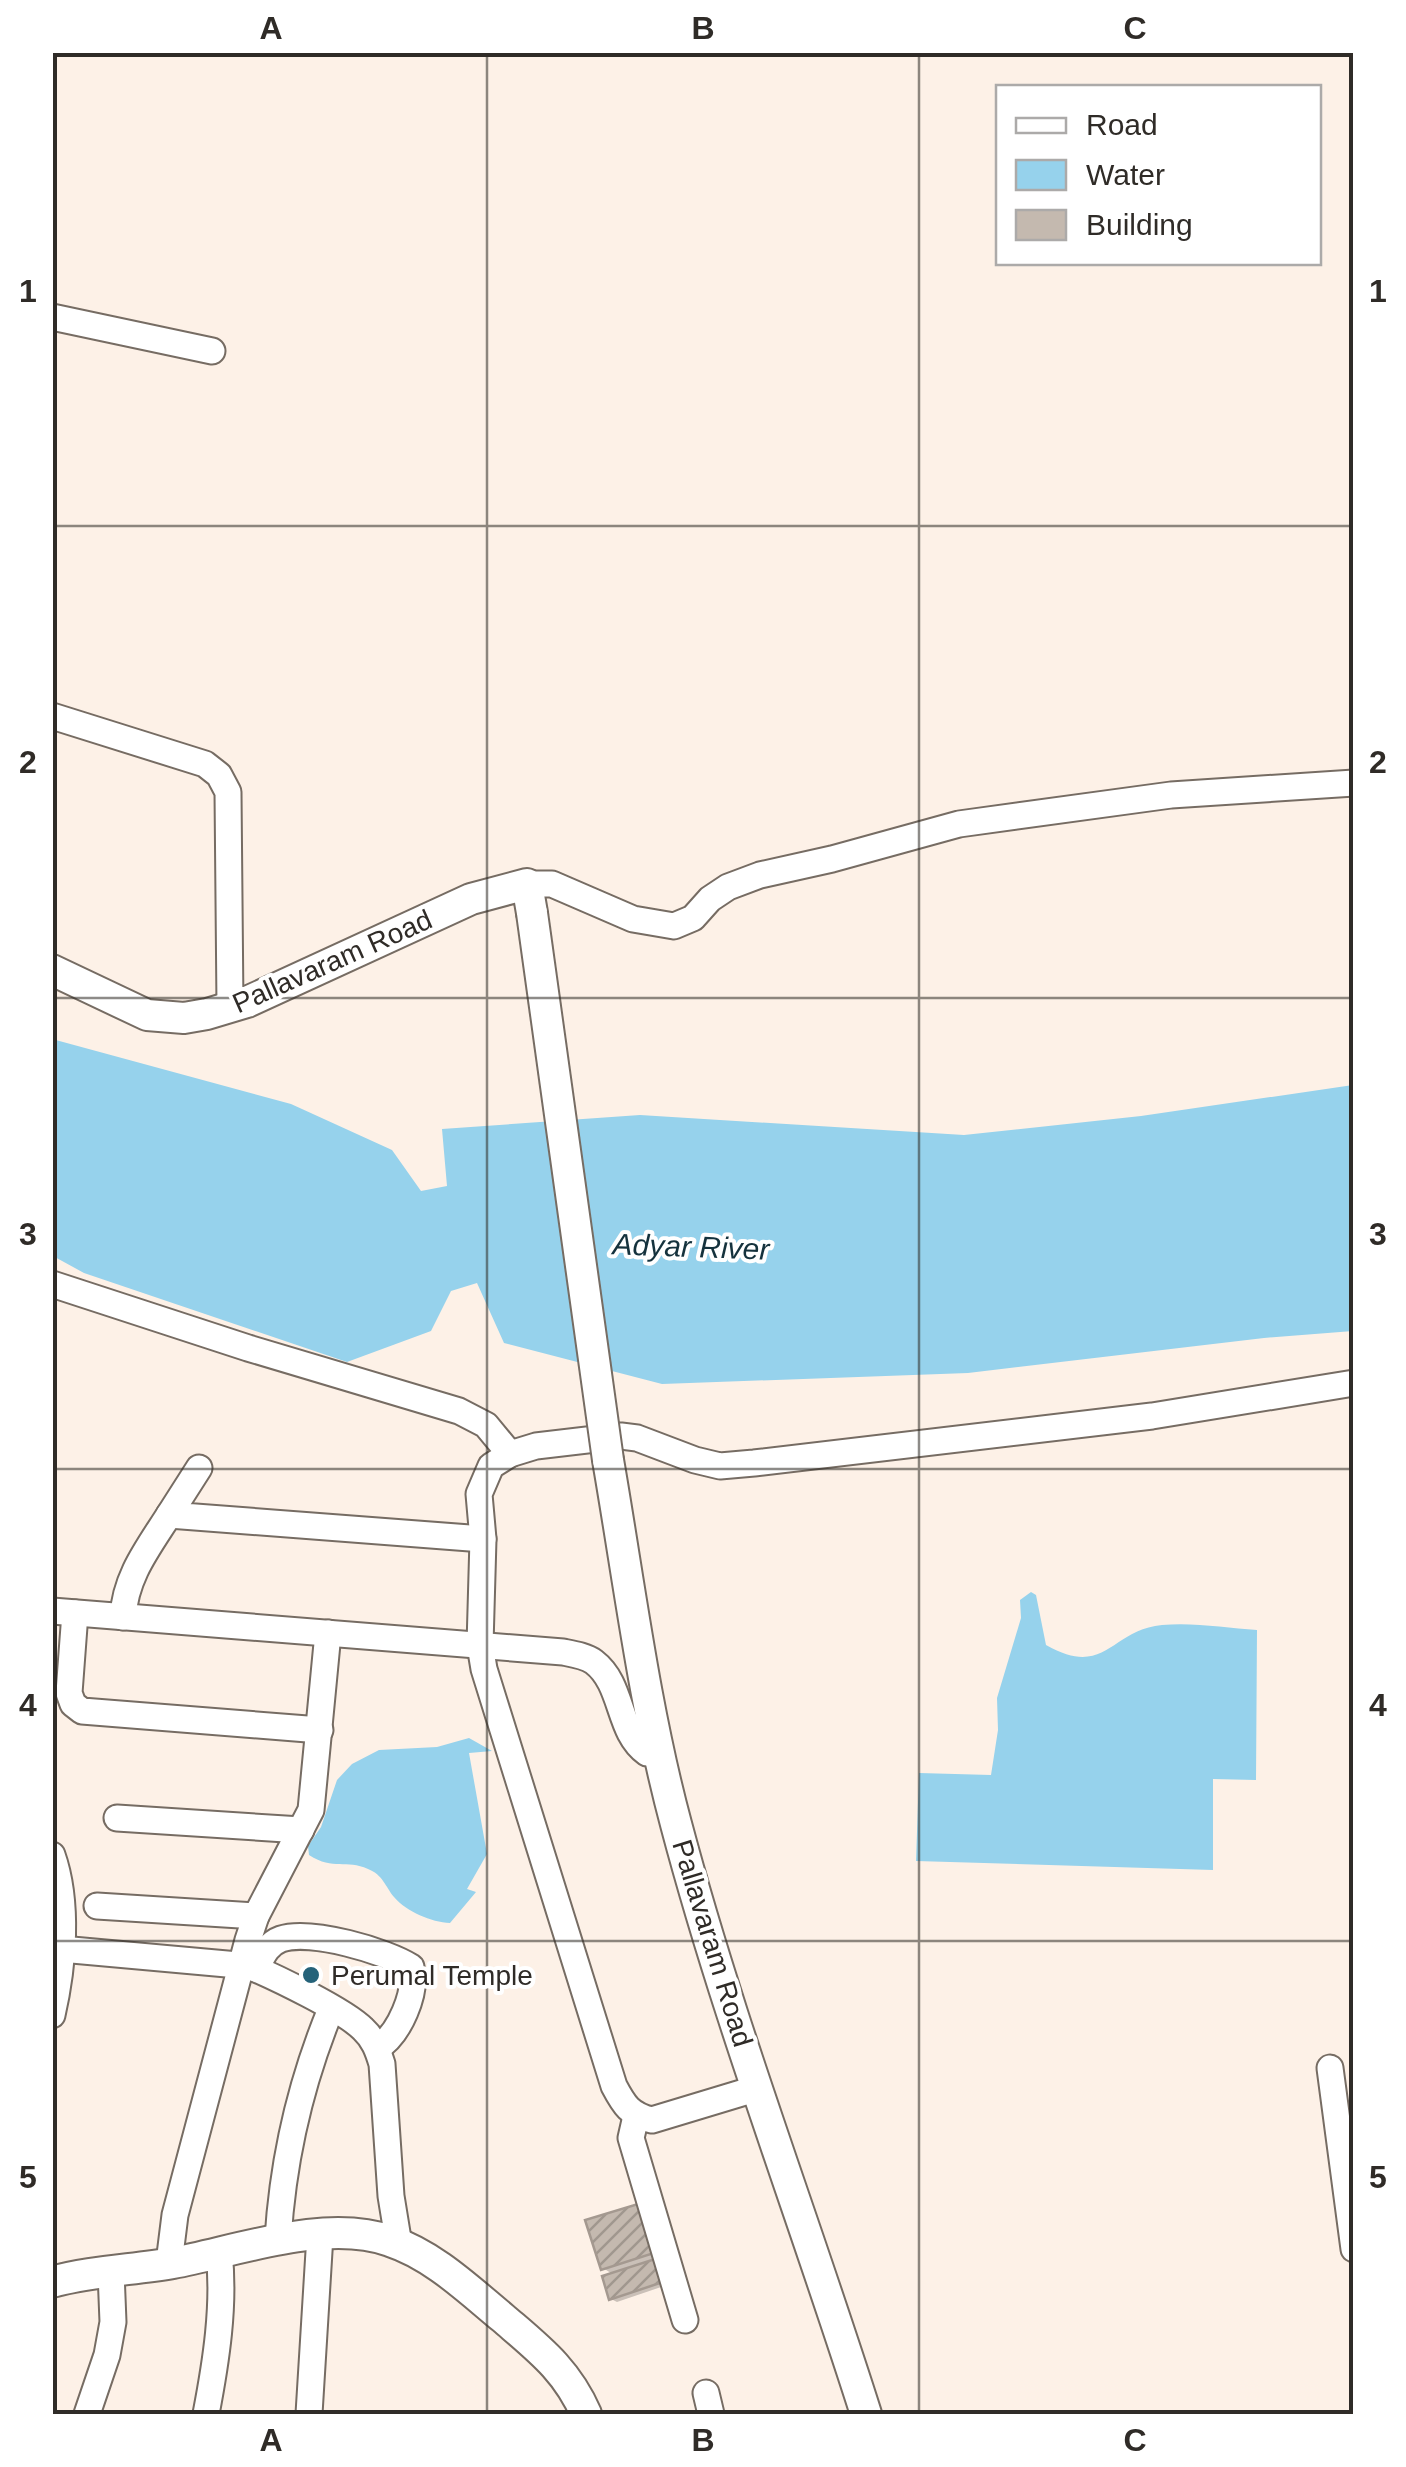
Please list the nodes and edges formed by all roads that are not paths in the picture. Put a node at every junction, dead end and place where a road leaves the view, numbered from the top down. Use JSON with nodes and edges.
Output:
{"nodes":[{"id":1,"x":52,"y":317,"type":"edge"},
{"id":2,"x":212,"y":350,"type":"dead end"},
{"id":3,"x":52,"y":716,"type":"edge"},
{"id":4,"x":1354,"y":783,"type":"edge"},
{"id":5,"x":530,"y":898,"type":"junction"},
{"id":6,"x":52,"y":970,"type":"edge"},
{"id":7,"x":230,"y":1007,"type":"junction"},
{"id":8,"x":52,"y":1284,"type":"edge"},
{"id":9,"x":1354,"y":1383,"type":"edge"},
{"id":10,"x":510,"y":1454,"type":"junction"},
{"id":11,"x":198,"y":1468,"type":"dead end"},
{"id":12,"x":169,"y":1515,"type":"junction"},
{"id":13,"x":483,"y":1540,"type":"junction"},
{"id":14,"x":64,"y":1612,"type":"edge"},
{"id":15,"x":123,"y":1616,"type":"junction"},
{"id":16,"x":328,"y":1633,"type":"junction"},
{"id":17,"x":480,"y":1645,"type":"junction"},
{"id":18,"x":320,"y":1730,"type":"junction"},
{"id":19,"x":658,"y":1751,"type":"junction"},
{"id":20,"x":117,"y":1818,"type":"dead end"},
{"id":21,"x":300,"y":1830,"type":"junction"},
{"id":22,"x":52,"y":1855,"type":"edge"},
{"id":23,"x":97,"y":1906,"type":"dead end"},
{"id":24,"x":256,"y":1916,"type":"junction"},
{"id":25,"x":61,"y":1948,"type":"junction"},
{"id":26,"x":248,"y":1967,"type":"junction"},
{"id":27,"x":331,"y":2009,"type":"junction"},
{"id":28,"x":52,"y":2015,"type":"edge"},
{"id":29,"x":377,"y":2048,"type":"junction"},
{"id":30,"x":1330,"y":2068,"type":"dead end"},
{"id":31,"x":758,"y":2088,"type":"junction"},
{"id":32,"x":636,"y":2116,"type":"junction"},
{"id":33,"x":320,"y":2236,"type":"junction"},
{"id":34,"x":278,"y":2239,"type":"junction"},
{"id":35,"x":399,"y":2245,"type":"junction"},
{"id":36,"x":1354,"y":2249,"type":"edge"},
{"id":37,"x":219,"y":2252,"type":"junction"},
{"id":38,"x":170,"y":2263,"type":"junction"},
{"id":39,"x":111,"y":2272,"type":"junction"},
{"id":40,"x":52,"y":2282,"type":"edge"},
{"id":41,"x":685,"y":2320,"type":"dead end"},
{"id":42,"x":87,"y":2414,"type":"edge"},
{"id":43,"x":206,"y":2414,"type":"edge"},
{"id":44,"x":309,"y":2414,"type":"edge"},
{"id":45,"x":586,"y":2414,"type":"edge"},
{"id":46,"x":866,"y":2414,"type":"edge"}],
"edges":[{"from":1,"to":2,"type":"street"},
{"from":3,"to":7,"type":"street"},
{"from":4,"to":5,"type":"street"},
{"from":5,"to":7,"type":"street","name":"Pallavaram Road"},
{"from":5,"to":19,"type":"street","name":"Pallavaram Road","bridge":true},
{"from":6,"to":7,"type":"street","name":"Pallavaram Road"},
{"from":8,"to":10,"type":"street"},
{"from":9,"to":10,"type":"street"},
{"from":10,"to":13,"type":"street"},
{"from":11,"to":12,"type":"street"},
{"from":12,"to":13,"type":"street"},
{"from":12,"to":15,"type":"street"},
{"from":13,"to":17,"type":"street"},
{"from":14,"to":15,"type":"street"},
{"from":14,"to":18,"type":"street"},
{"from":15,"to":16,"type":"street"},
{"from":16,"to":17,"type":"street"},
{"from":16,"to":18,"type":"street"},
{"from":17,"to":19,"type":"street"},
{"from":17,"to":32,"type":"street"},
{"from":18,"to":21,"type":"street"},
{"from":19,"to":31,"type":"street","name":"Pallavaram Road"},
{"from":20,"to":21,"type":"street"},
{"from":21,"to":24,"type":"street"},
{"from":22,"to":25,"type":"street"},
{"from":23,"to":24,"type":"street"},
{"from":24,"to":26,"type":"street"},
{"from":25,"to":26,"type":"street"},
{"from":25,"to":28,"type":"street"},
{"from":26,"to":27,"type":"street"},
{"from":26,"to":29,"type":"street"},
{"from":26,"to":38,"type":"street"},
{"from":27,"to":29,"type":"street"},
{"from":27,"to":34,"type":"street"},
{"from":29,"to":35,"type":"street"},
{"from":30,"to":36,"type":"street"},
{"from":31,"to":32,"type":"street"},
{"from":31,"to":46,"type":"street","name":"Pallavaram Road"},
{"from":32,"to":41,"type":"street"},
{"from":33,"to":34,"type":"street"},
{"from":33,"to":35,"type":"street"},
{"from":33,"to":44,"type":"street"},
{"from":34,"to":37,"type":"street"},
{"from":35,"to":45,"type":"street"},
{"from":37,"to":38,"type":"street"},
{"from":37,"to":43,"type":"street"},
{"from":38,"to":39,"type":"street"},
{"from":39,"to":40,"type":"street"},
{"from":39,"to":42,"type":"street"}]}
